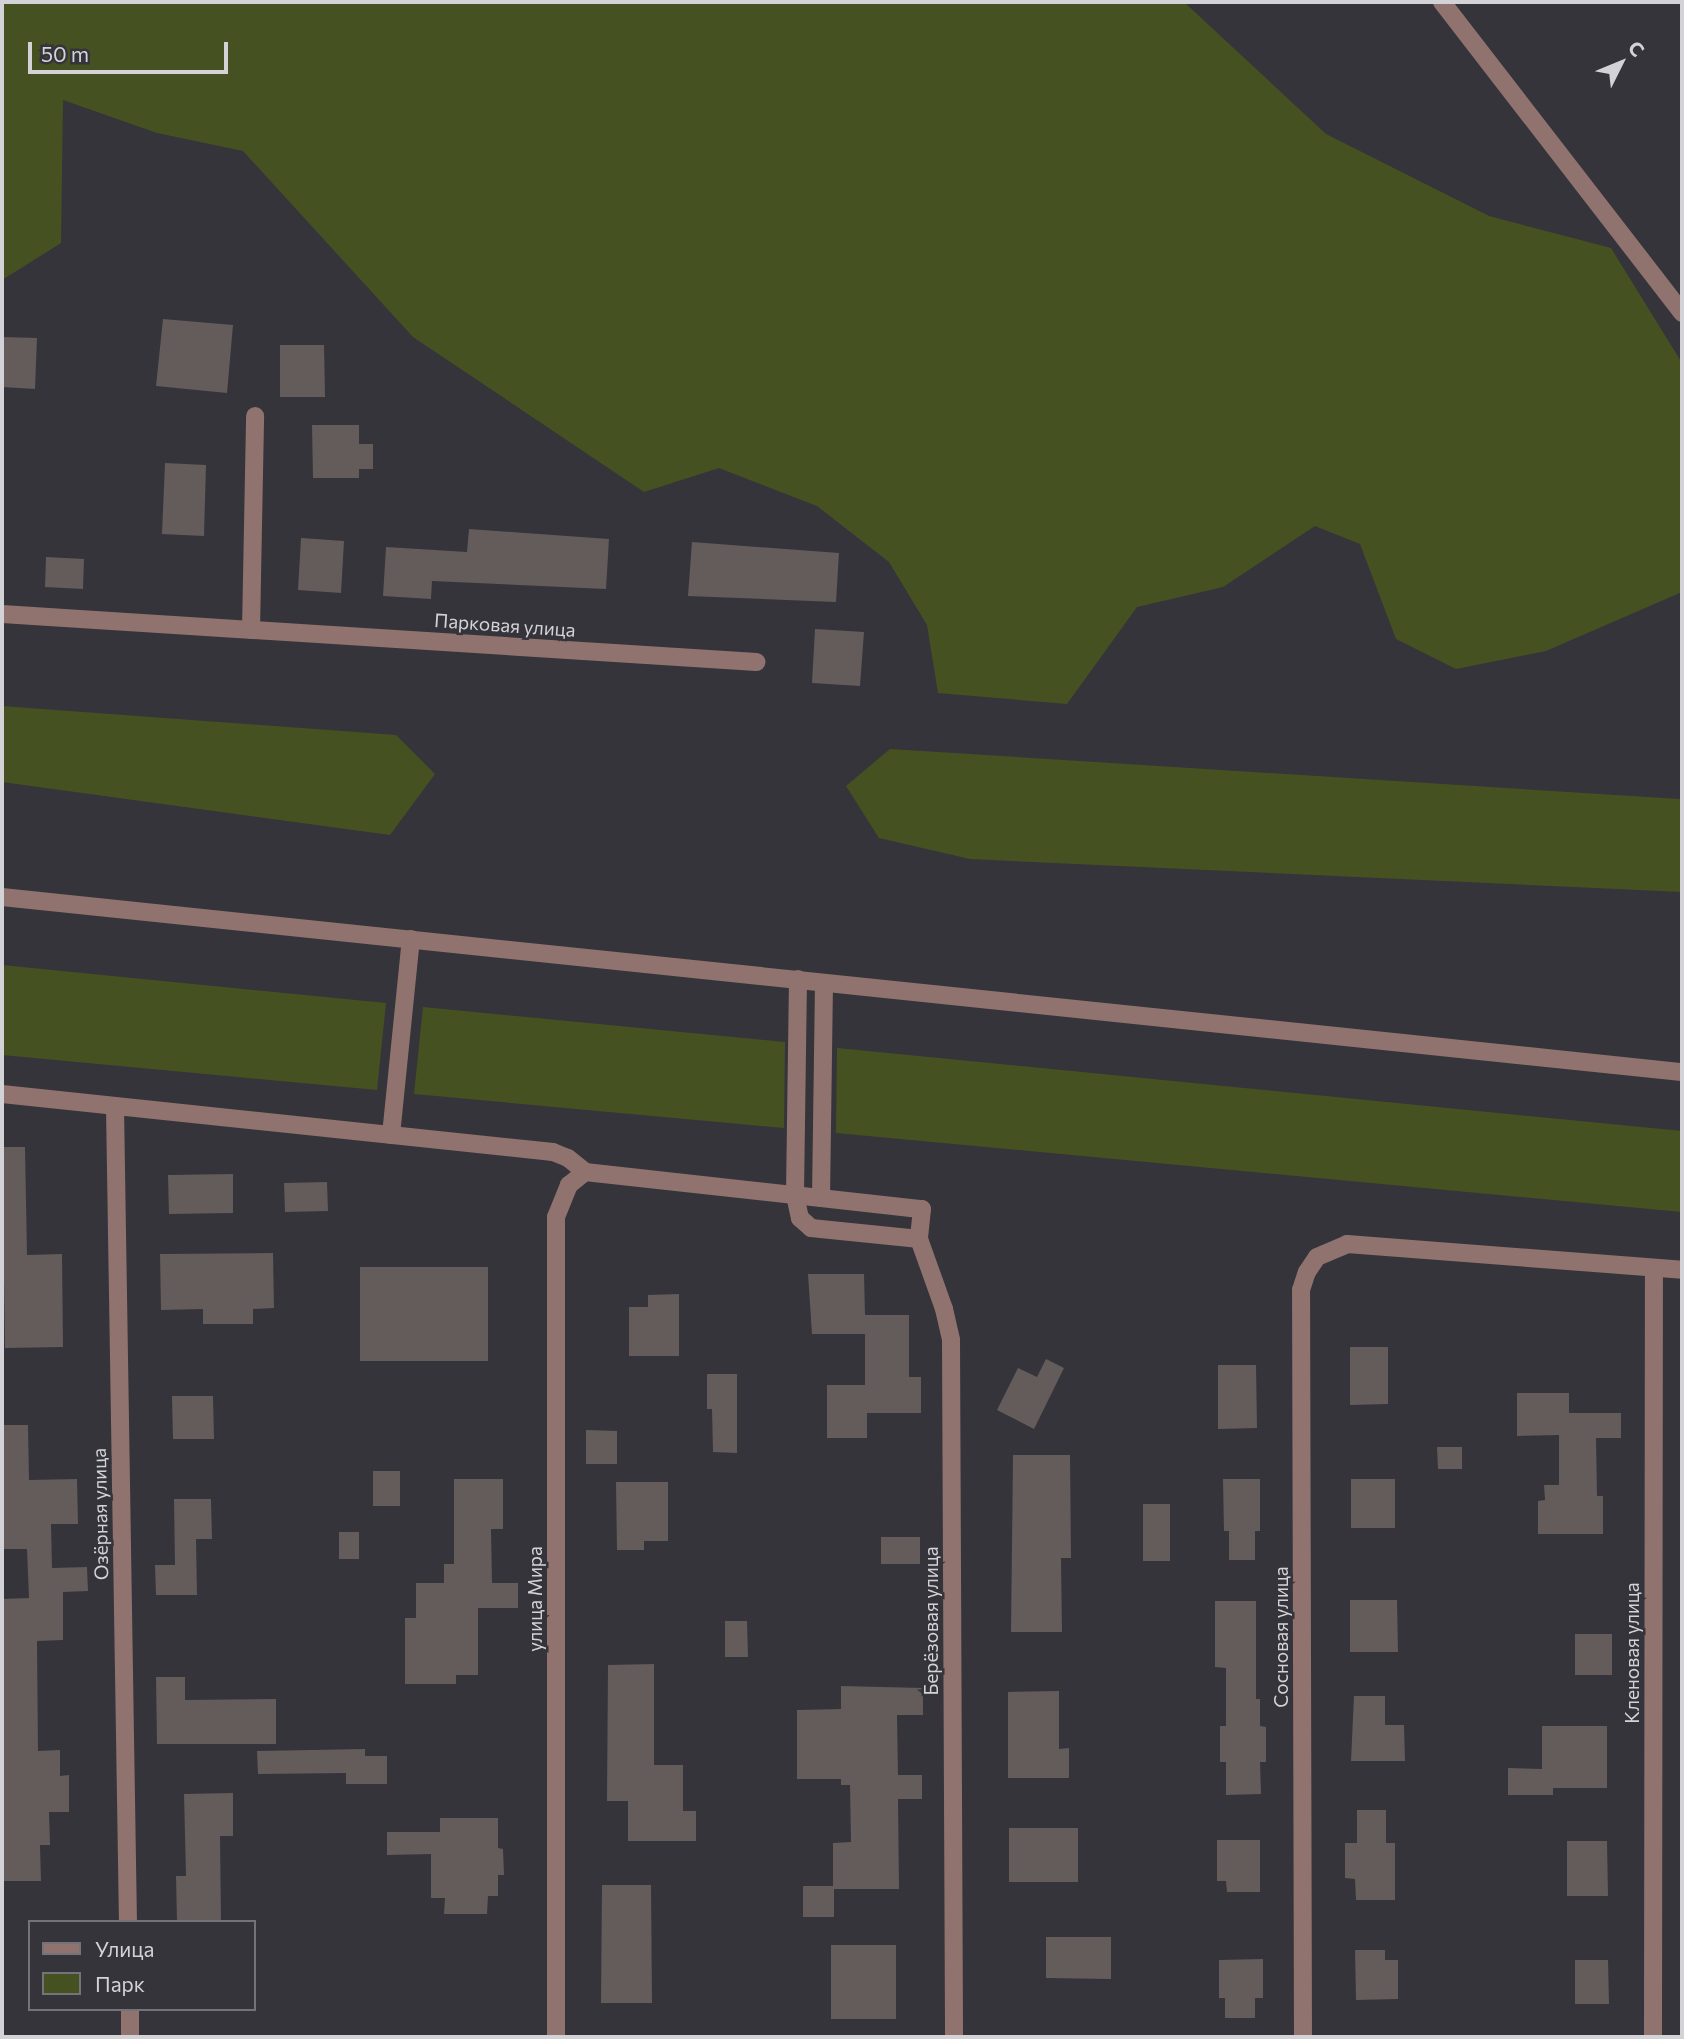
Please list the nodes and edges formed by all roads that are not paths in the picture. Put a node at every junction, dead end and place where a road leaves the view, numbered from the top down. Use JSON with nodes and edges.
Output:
{"nodes":[{"id":1,"x":1442,"y":2,"type":"edge"},
{"id":2,"x":1682,"y":313,"type":"edge"},
{"id":3,"x":256,"y":416,"type":"dead end"},
{"id":4,"x":2,"y":614,"type":"edge"},
{"id":5,"x":251,"y":630,"type":"junction"},
{"id":6,"x":756,"y":662,"type":"dead end"},
{"id":7,"x":2,"y":897,"type":"edge"},
{"id":8,"x":411,"y":939,"type":"junction"},
{"id":9,"x":798,"y":979,"type":"junction"},
{"id":10,"x":824,"y":982,"type":"junction"},
{"id":11,"x":1682,"y":1072,"type":"edge"},
{"id":12,"x":2,"y":1094,"type":"edge"},
{"id":13,"x":115,"y":1106,"type":"junction"},
{"id":14,"x":390,"y":1135,"type":"junction"},
{"id":15,"x":585,"y":1172,"type":"junction"},
{"id":16,"x":795,"y":1195,"type":"junction"},
{"id":17,"x":821,"y":1198,"type":"junction"},
{"id":18,"x":919,"y":1240,"type":"junction"},
{"id":19,"x":1654,"y":1268,"type":"junction"},
{"id":20,"x":1682,"y":1270,"type":"edge"},
{"id":21,"x":128,"y":1920,"type":"edge"},
{"id":22,"x":130,"y":2011,"type":"edge"},
{"id":23,"x":130,"y":2037,"type":"edge"},
{"id":24,"x":556,"y":2037,"type":"edge"},
{"id":25,"x":954,"y":2037,"type":"edge"},
{"id":26,"x":1303,"y":2037,"type":"edge"},
{"id":27,"x":1653,"y":2037,"type":"edge"}],
"edges":[{"from":1,"to":2,"type":"street"},
{"from":3,"to":5,"type":"street"},
{"from":4,"to":5,"type":"street","name":"Парковая улица"},
{"from":5,"to":6,"type":"street","name":"Парковая улица"},
{"from":7,"to":8,"type":"street"},
{"from":8,"to":9,"type":"street"},
{"from":8,"to":14,"type":"street"},
{"from":9,"to":10,"type":"street"},
{"from":9,"to":16,"type":"street"},
{"from":10,"to":11,"type":"street"},
{"from":10,"to":17,"type":"street"},
{"from":12,"to":13,"type":"street"},
{"from":13,"to":14,"type":"street"},
{"from":13,"to":21,"type":"street","name":"Озёрная улица"},
{"from":14,"to":15,"type":"street"},
{"from":15,"to":16,"type":"street"},
{"from":15,"to":24,"type":"street","name":"улица Мира"},
{"from":16,"to":17,"type":"street"},
{"from":16,"to":18,"type":"street"},
{"from":17,"to":18,"type":"street","name":"Берёзовая улица"},
{"from":18,"to":25,"type":"street","name":"Берёзовая улица"},
{"from":19,"to":20,"type":"street"},
{"from":19,"to":26,"type":"street","name":"Сосновая улица"},
{"from":19,"to":27,"type":"street","name":"Кленовая улица"},
{"from":22,"to":23,"type":"street"}]}
